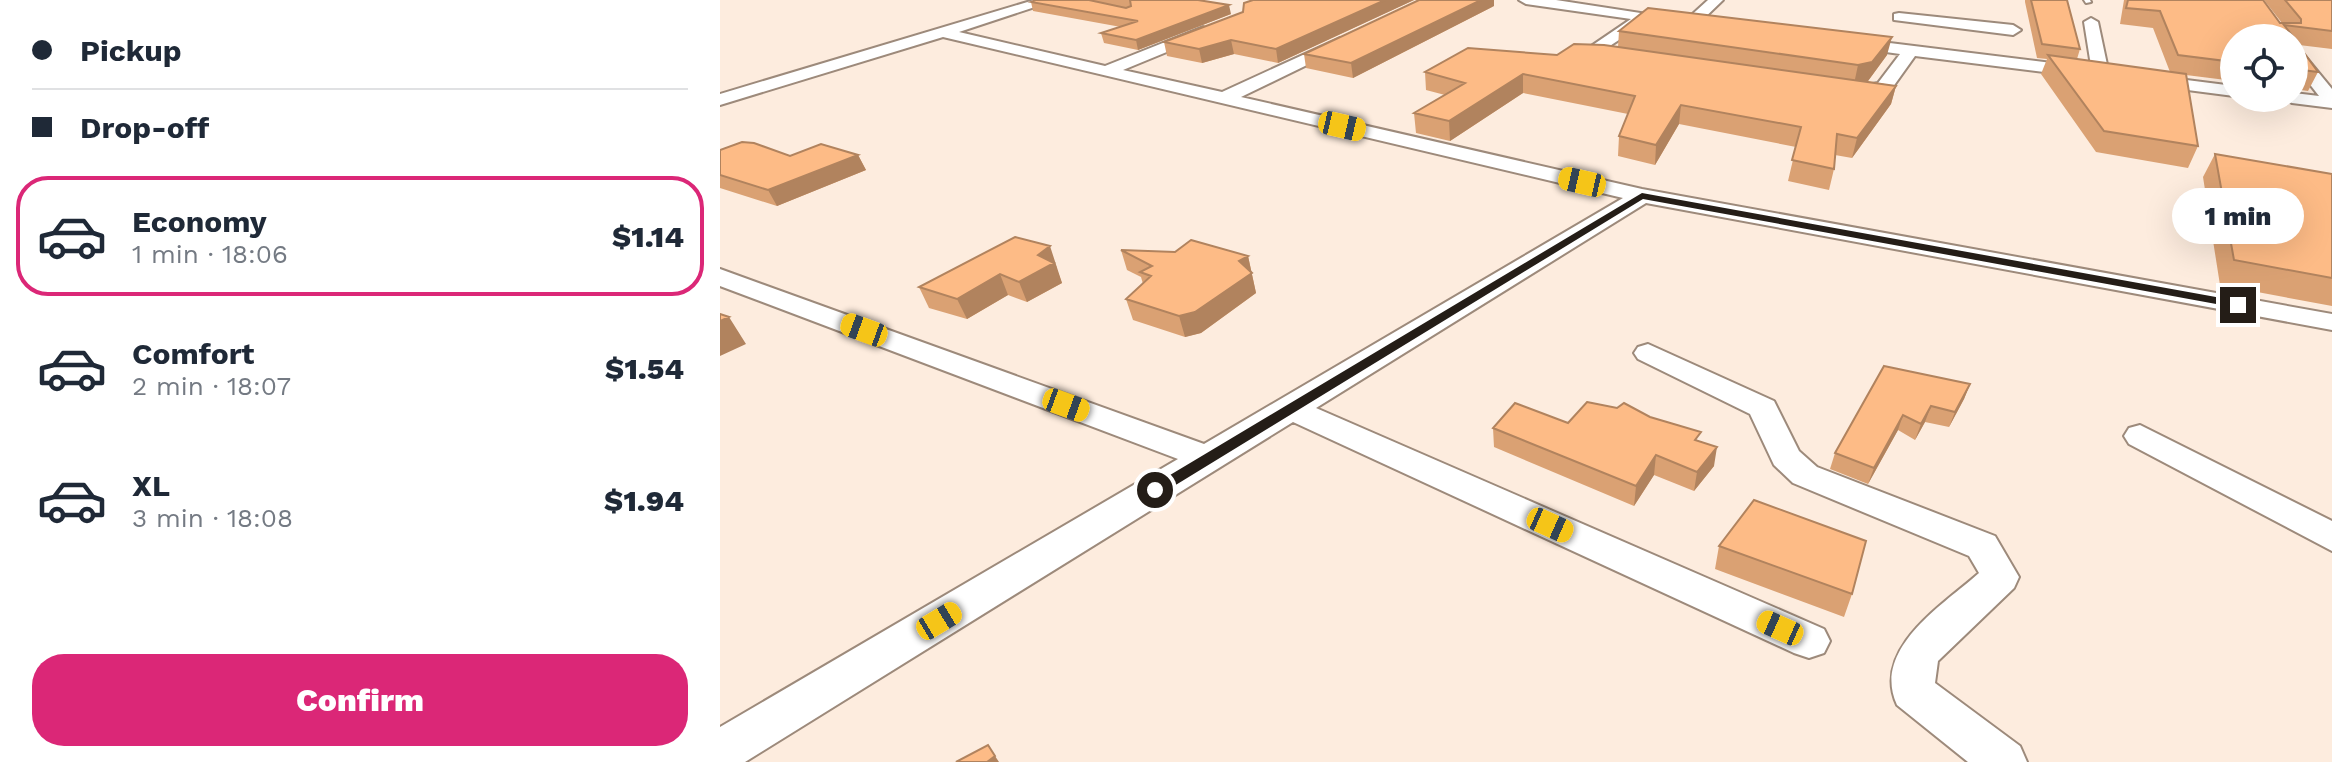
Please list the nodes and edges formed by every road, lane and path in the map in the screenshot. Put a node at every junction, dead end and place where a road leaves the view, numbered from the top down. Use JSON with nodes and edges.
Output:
{"nodes":[{"id":1,"x":1049,"y":0,"type":"edge"},
{"id":2,"x":1526,"y":0,"type":"edge"},
{"id":3,"x":1714,"y":0,"type":"edge"},
{"id":4,"x":1904,"y":0,"type":"edge"},
{"id":5,"x":1644,"y":17,"type":"junction"},
{"id":6,"x":1899,"y":17,"type":"junction"},
{"id":7,"x":2091,"y":22,"type":"dead end"},
{"id":8,"x":1224,"y":24,"type":"edge"},
{"id":9,"x":2013,"y":30,"type":"dead end"},
{"id":10,"x":944,"y":33,"type":"junction"},
{"id":11,"x":1362,"y":33,"type":"edge"},
{"id":12,"x":1829,"y":41,"type":"edge"},
{"id":13,"x":1891,"y":48,"type":"junction"},
{"id":14,"x":1910,"y":51,"type":"junction"},
{"id":15,"x":1629,"y":62,"type":"edge"},
{"id":16,"x":1106,"y":71,"type":"junction"},
{"id":17,"x":2308,"y":71,"type":"edge"},
{"id":18,"x":2116,"y":76,"type":"junction"},
{"id":19,"x":2220,"y":89,"type":"edge"},
{"id":20,"x":1839,"y":90,"type":"edge"},
{"id":21,"x":1222,"y":99,"type":"junction"},
{"id":22,"x":720,"y":100,"type":"edge"},
{"id":23,"x":2308,"y":100,"type":"edge"},
{"id":24,"x":2332,"y":102,"type":"edge"},
{"id":25,"x":1642,"y":196,"type":"junction"},
{"id":26,"x":720,"y":277,"type":"edge"},
{"id":27,"x":2332,"y":322,"type":"edge"},
{"id":28,"x":1648,"y":353,"type":"dead end"},
{"id":29,"x":1291,"y":409,"type":"junction"},
{"id":30,"x":2140,"y":436,"type":"dead end"},
{"id":31,"x":1209,"y":458,"type":"junction"},
{"id":32,"x":2332,"y":537,"type":"edge"},
{"id":33,"x":1809,"y":641,"type":"dead end"},
{"id":34,"x":720,"y":752,"type":"edge"},
{"id":35,"x":2004,"y":762,"type":"edge"}],
"edges":[{"from":1,"to":10,"type":"street"},
{"from":2,"to":5,"type":"street"},
{"from":3,"to":5,"type":"street"},
{"from":4,"to":6,"type":"street"},
{"from":5,"to":15,"type":"street"},
{"from":6,"to":9,"type":"street"},
{"from":6,"to":13,"type":"street"},
{"from":7,"to":18,"type":"street"},
{"from":8,"to":16,"type":"street"},
{"from":10,"to":16,"type":"street"},
{"from":10,"to":22,"type":"street"},
{"from":11,"to":21,"type":"street"},
{"from":12,"to":13,"type":"street"},
{"from":13,"to":14,"type":"street"},
{"from":14,"to":18,"type":"street"},
{"from":14,"to":20,"type":"street"},
{"from":16,"to":21,"type":"street"},
{"from":17,"to":24,"type":"street"},
{"from":18,"to":19,"type":"street"},
{"from":21,"to":25,"type":"street"},
{"from":23,"to":24,"type":"street"},
{"from":25,"to":27,"type":"street"},
{"from":25,"to":29,"type":"street"},
{"from":26,"to":31,"type":"street"},
{"from":28,"to":35,"type":"street"},
{"from":29,"to":31,"type":"street"},
{"from":29,"to":33,"type":"street"},
{"from":30,"to":32,"type":"street"},
{"from":31,"to":34,"type":"street"}]}
